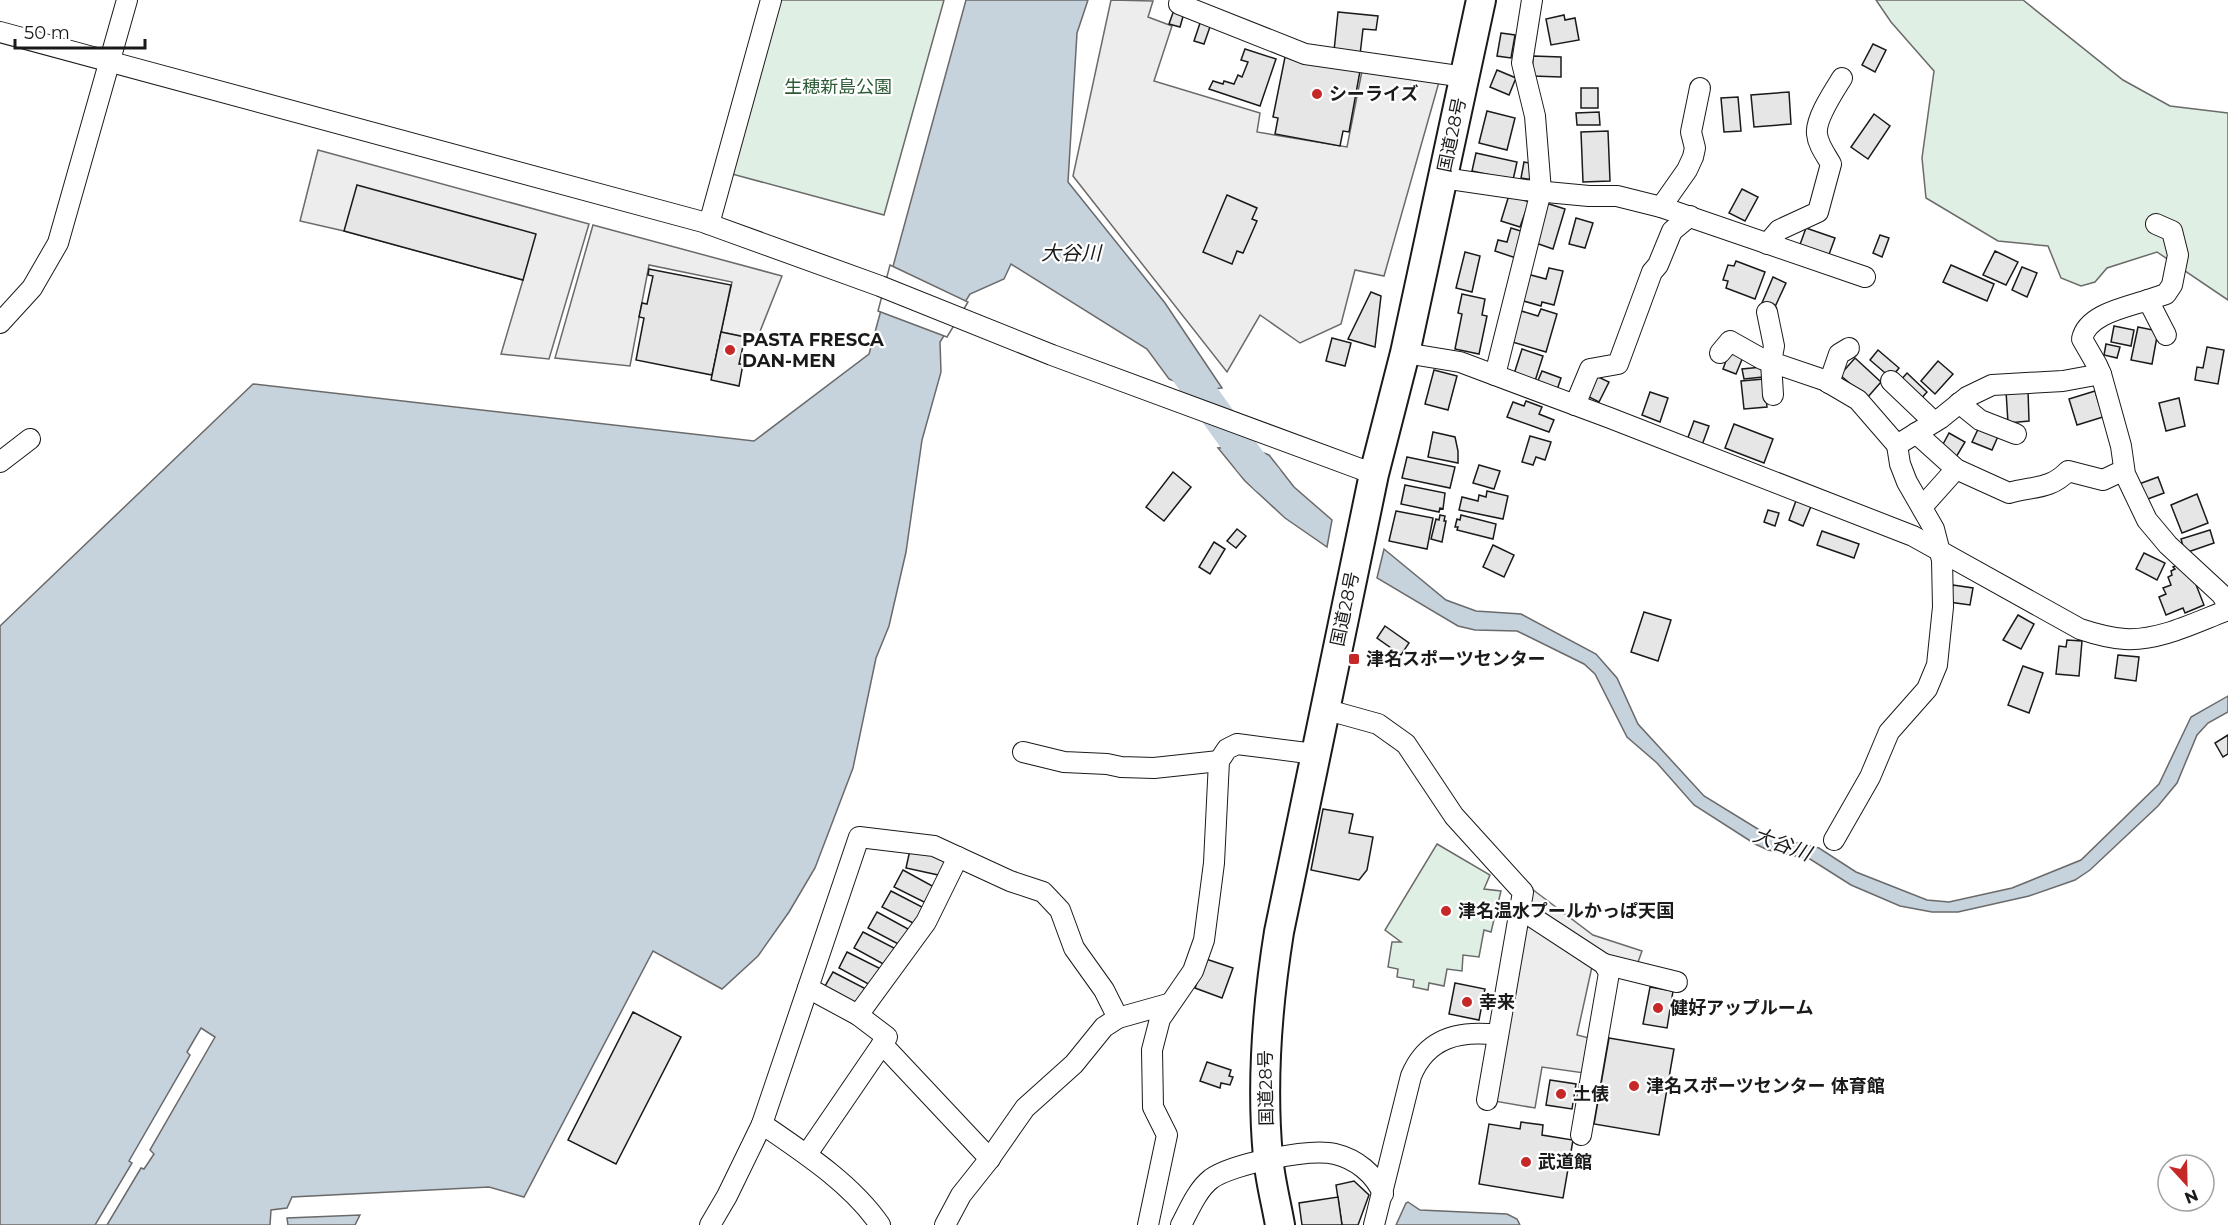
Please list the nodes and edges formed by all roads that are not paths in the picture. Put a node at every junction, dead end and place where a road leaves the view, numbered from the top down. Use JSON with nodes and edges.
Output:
{"nodes":[{"id":1,"x":127,"y":0,"type":"edge"},
{"id":2,"x":771,"y":0,"type":"edge"},
{"id":3,"x":1481,"y":0,"type":"edge"},
{"id":4,"x":1532,"y":0,"type":"edge"},
{"id":5,"x":1175,"y":1,"type":"edge"},
{"id":6,"x":0,"y":32,"type":"edge"},
{"id":7,"x":110,"y":61,"type":"junction"},
{"id":8,"x":1465,"y":77,"type":"junction"},
{"id":9,"x":1842,"y":78,"type":"dead end"},
{"id":10,"x":1700,"y":88,"type":"dead end"},
{"id":11,"x":1443,"y":178,"type":"junction"},
{"id":12,"x":1541,"y":191,"type":"junction"},
{"id":13,"x":1661,"y":207,"type":"junction"},
{"id":14,"x":1690,"y":216,"type":"junction"},
{"id":15,"x":710,"y":224,"type":"junction"},
{"id":16,"x":2156,"y":224,"type":"dead end"},
{"id":17,"x":1767,"y":244,"type":"junction"},
{"id":18,"x":1865,"y":277,"type":"dead end"},
{"id":19,"x":2148,"y":300,"type":"junction"},
{"id":20,"x":1767,"y":312,"type":"dead end"},
{"id":21,"x":0,"y":323,"type":"edge"},
{"id":22,"x":2166,"y":334,"type":"dead end"},
{"id":23,"x":1849,"y":348,"type":"dead end"},
{"id":24,"x":1405,"y":353,"type":"junction"},
{"id":25,"x":1720,"y":353,"type":"dead end"},
{"id":26,"x":1771,"y":362,"type":"junction"},
{"id":27,"x":2101,"y":374,"type":"junction"},
{"id":28,"x":1495,"y":375,"type":"junction"},
{"id":29,"x":1891,"y":381,"type":"dead end"},
{"id":30,"x":1829,"y":383,"type":"junction"},
{"id":31,"x":1773,"y":395,"type":"dead end"},
{"id":32,"x":1959,"y":403,"type":"junction"},
{"id":33,"x":1575,"y":405,"type":"junction"},
{"id":34,"x":1934,"y":422,"type":"junction"},
{"id":35,"x":1916,"y":433,"type":"junction"},
{"id":36,"x":2016,"y":434,"type":"dead end"},
{"id":37,"x":30,"y":439,"type":"dead end"},
{"id":38,"x":1897,"y":445,"type":"junction"},
{"id":39,"x":0,"y":462,"type":"edge"},
{"id":40,"x":1956,"y":470,"type":"junction"},
{"id":41,"x":2124,"y":470,"type":"junction"},
{"id":42,"x":1374,"y":474,"type":"junction"},
{"id":43,"x":1922,"y":507,"type":"junction"},
{"id":44,"x":1940,"y":552,"type":"junction"},
{"id":45,"x":2228,"y":608,"type":"edge"},
{"id":46,"x":1324,"y":709,"type":"junction"},
{"id":47,"x":1023,"y":752,"type":"dead end"},
{"id":48,"x":1315,"y":754,"type":"junction"},
{"id":49,"x":1219,"y":761,"type":"junction"},
{"id":50,"x":1834,"y":840,"type":"dead end"},
{"id":51,"x":958,"y":857,"type":"junction"},
{"id":52,"x":1521,"y":900,"type":"junction"},
{"id":53,"x":1604,"y":964,"type":"junction"},
{"id":54,"x":1677,"y":982,"type":"dead end"},
{"id":55,"x":808,"y":988,"type":"junction"},
{"id":56,"x":1168,"y":1004,"type":"junction"},
{"id":57,"x":858,"y":1016,"type":"junction"},
{"id":58,"x":1118,"y":1018,"type":"junction"},
{"id":59,"x":1498,"y":1035,"type":"junction"},
{"id":60,"x":882,"y":1044,"type":"junction"},
{"id":61,"x":1487,"y":1100,"type":"dead end"},
{"id":62,"x":762,"y":1124,"type":"junction"},
{"id":63,"x":1581,"y":1135,"type":"dead end"},
{"id":64,"x":807,"y":1154,"type":"junction"},
{"id":65,"x":990,"y":1159,"type":"junction"},
{"id":66,"x":1268,"y":1160,"type":"junction"},
{"id":67,"x":1383,"y":1194,"type":"junction"},
{"id":68,"x":710,"y":1225,"type":"edge"},
{"id":69,"x":880,"y":1225,"type":"edge"},
{"id":70,"x":945,"y":1225,"type":"edge"},
{"id":71,"x":1148,"y":1225,"type":"edge"},
{"id":72,"x":1181,"y":1225,"type":"edge"},
{"id":73,"x":1280,"y":1225,"type":"edge"},
{"id":74,"x":1374,"y":1225,"type":"edge"}],
"edges":[{"from":1,"to":7,"type":"street"},
{"from":2,"to":15,"type":"street"},
{"from":3,"to":8,"type":"highway","name":"国道28号"},
{"from":4,"to":12,"type":"street"},
{"from":5,"to":8,"type":"street"},
{"from":6,"to":7,"type":"street"},
{"from":7,"to":15,"type":"street"},
{"from":7,"to":21,"type":"street"},
{"from":8,"to":11,"type":"highway","name":"国道28号"},
{"from":9,"to":17,"type":"street"},
{"from":10,"to":13,"type":"street"},
{"from":11,"to":12,"type":"street"},
{"from":11,"to":24,"type":"highway","name":"国道28号"},
{"from":12,"to":13,"type":"street"},
{"from":12,"to":28,"type":"street"},
{"from":13,"to":14,"type":"street"},
{"from":14,"to":17,"type":"street"},
{"from":14,"to":33,"type":"street"},
{"from":15,"to":42,"type":"street"},
{"from":16,"to":19,"type":"street"},
{"from":17,"to":18,"type":"street"},
{"from":19,"to":22,"type":"street"},
{"from":19,"to":27,"type":"street"},
{"from":20,"to":26,"type":"street"},
{"from":23,"to":30,"type":"street"},
{"from":24,"to":28,"type":"street"},
{"from":24,"to":42,"type":"highway","name":"国道28号"},
{"from":25,"to":26,"type":"street"},
{"from":26,"to":30,"type":"street"},
{"from":26,"to":31,"type":"street"},
{"from":27,"to":32,"type":"street"},
{"from":27,"to":41,"type":"street"},
{"from":28,"to":33,"type":"street"},
{"from":29,"to":34,"type":"street"},
{"from":30,"to":38,"type":"street"},
{"from":32,"to":34,"type":"street"},
{"from":32,"to":36,"type":"street"},
{"from":33,"to":44,"type":"street"},
{"from":34,"to":35,"type":"street"},
{"from":35,"to":38,"type":"street"},
{"from":35,"to":40,"type":"street"},
{"from":37,"to":39,"type":"street"},
{"from":38,"to":43,"type":"street"},
{"from":40,"to":41,"type":"street"},
{"from":40,"to":43,"type":"street"},
{"from":41,"to":45,"type":"street"},
{"from":42,"to":46,"type":"highway","name":"国道28号"},
{"from":43,"to":44,"type":"street"},
{"from":44,"to":45,"type":"street"},
{"from":44,"to":50,"type":"street"},
{"from":46,"to":48,"type":"highway","name":"国道28号"},
{"from":46,"to":52,"type":"street"},
{"from":47,"to":49,"type":"street"},
{"from":48,"to":49,"type":"street"},
{"from":48,"to":66,"type":"highway","name":"国道28号"},
{"from":49,"to":56,"type":"street"},
{"from":51,"to":55,"type":"street"},
{"from":51,"to":57,"type":"street"},
{"from":51,"to":58,"type":"street"},
{"from":52,"to":53,"type":"street"},
{"from":52,"to":59,"type":"street"},
{"from":53,"to":54,"type":"street"},
{"from":53,"to":63,"type":"street"},
{"from":55,"to":57,"type":"street"},
{"from":55,"to":62,"type":"street"},
{"from":56,"to":58,"type":"street"},
{"from":56,"to":71,"type":"street"},
{"from":57,"to":60,"type":"street"},
{"from":58,"to":65,"type":"street"},
{"from":59,"to":61,"type":"street"},
{"from":59,"to":67,"type":"street"},
{"from":60,"to":64,"type":"street"},
{"from":60,"to":65,"type":"street"},
{"from":62,"to":64,"type":"street"},
{"from":62,"to":68,"type":"street"},
{"from":64,"to":69,"type":"street"},
{"from":65,"to":70,"type":"street"},
{"from":66,"to":67,"type":"street"},
{"from":66,"to":72,"type":"street"},
{"from":66,"to":73,"type":"highway","name":"国道28号"},
{"from":67,"to":74,"type":"street"}]}
